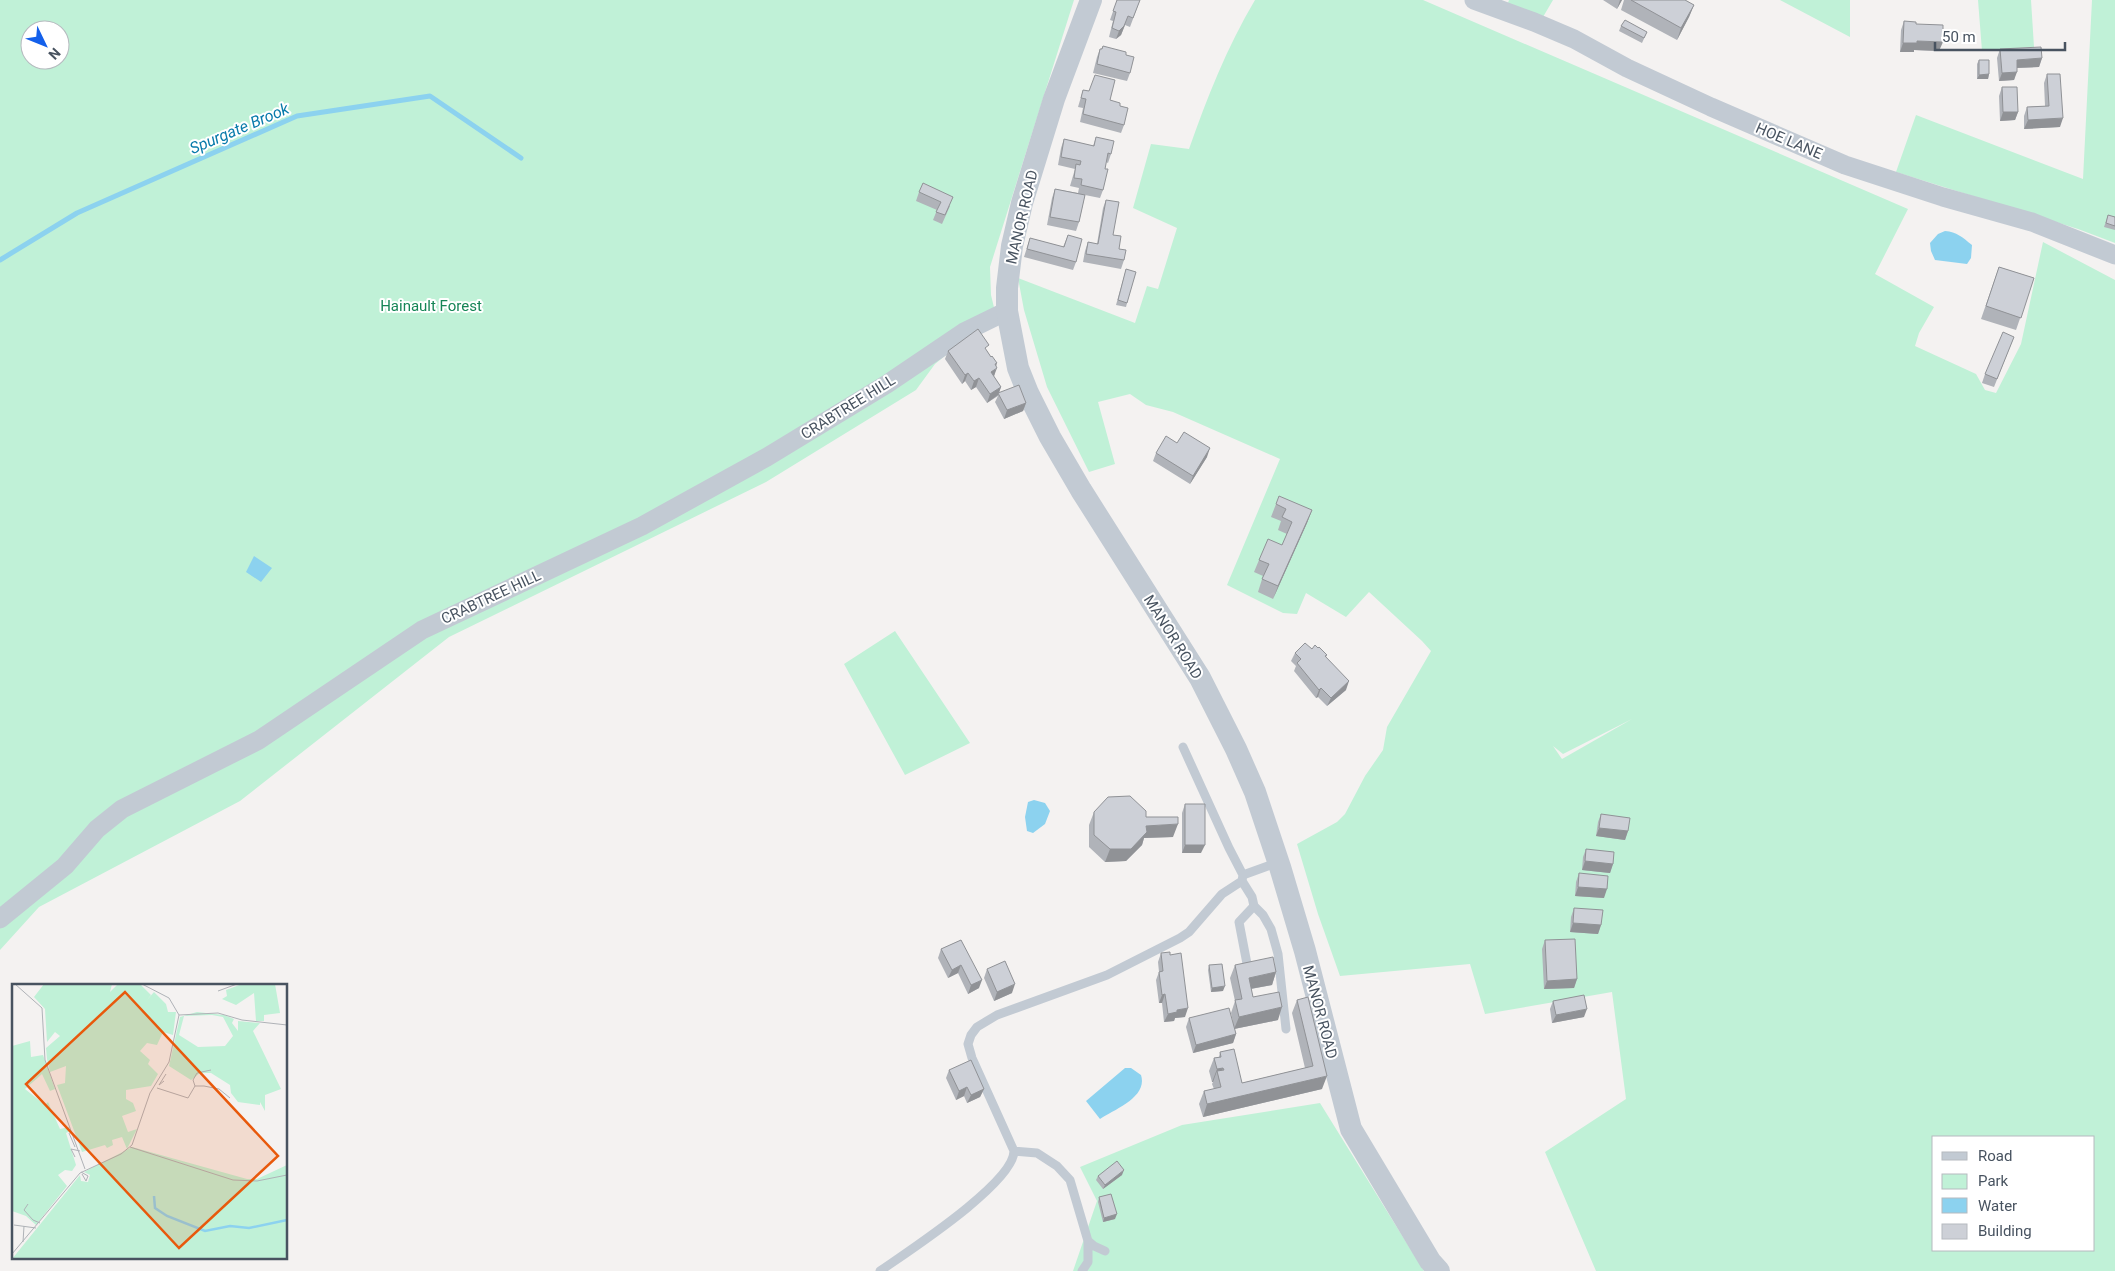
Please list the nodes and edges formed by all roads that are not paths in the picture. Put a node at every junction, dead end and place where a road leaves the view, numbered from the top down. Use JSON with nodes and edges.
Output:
{"nodes":[{"id":1,"x":1091,"y":0,"type":"edge"},
{"id":2,"x":1474,"y":0,"type":"edge"},
{"id":3,"x":2115,"y":255,"type":"edge"},
{"id":4,"x":1008,"y":311,"type":"junction"},
{"id":5,"x":1183,"y":747,"type":"dead end"},
{"id":6,"x":1279,"y":862,"type":"junction"},
{"id":7,"x":1243,"y":878,"type":"junction"},
{"id":8,"x":1254,"y":906,"type":"junction"},
{"id":9,"x":0,"y":919,"type":"edge"},
{"id":10,"x":1248,"y":969,"type":"edge"},
{"id":11,"x":1286,"y":1029,"type":"dead end"},
{"id":12,"x":1014,"y":1151,"type":"junction"},
{"id":13,"x":1088,"y":1241,"type":"junction"},
{"id":14,"x":1105,"y":1251,"type":"dead end"},
{"id":15,"x":880,"y":1271,"type":"edge"},
{"id":16,"x":1082,"y":1271,"type":"edge"},
{"id":17,"x":1439,"y":1271,"type":"edge"}],
"edges":[{"from":1,"to":4,"type":"street","name":"MANOR ROAD"},
{"from":2,"to":3,"type":"street","name":"HOE LANE"},
{"from":4,"to":6,"type":"street","name":"MANOR ROAD"},
{"from":4,"to":9,"type":"street","name":"CRABTREE HILL"},
{"from":5,"to":7,"type":"lane"},
{"from":6,"to":7,"type":"lane"},
{"from":6,"to":17,"type":"street","name":"MANOR ROAD"},
{"from":7,"to":8,"type":"lane"},
{"from":7,"to":12,"type":"lane"},
{"from":8,"to":10,"type":"lane"},
{"from":8,"to":11,"type":"lane"},
{"from":12,"to":13,"type":"lane"},
{"from":12,"to":15,"type":"lane"},
{"from":13,"to":14,"type":"lane"},
{"from":13,"to":16,"type":"lane"}]}
